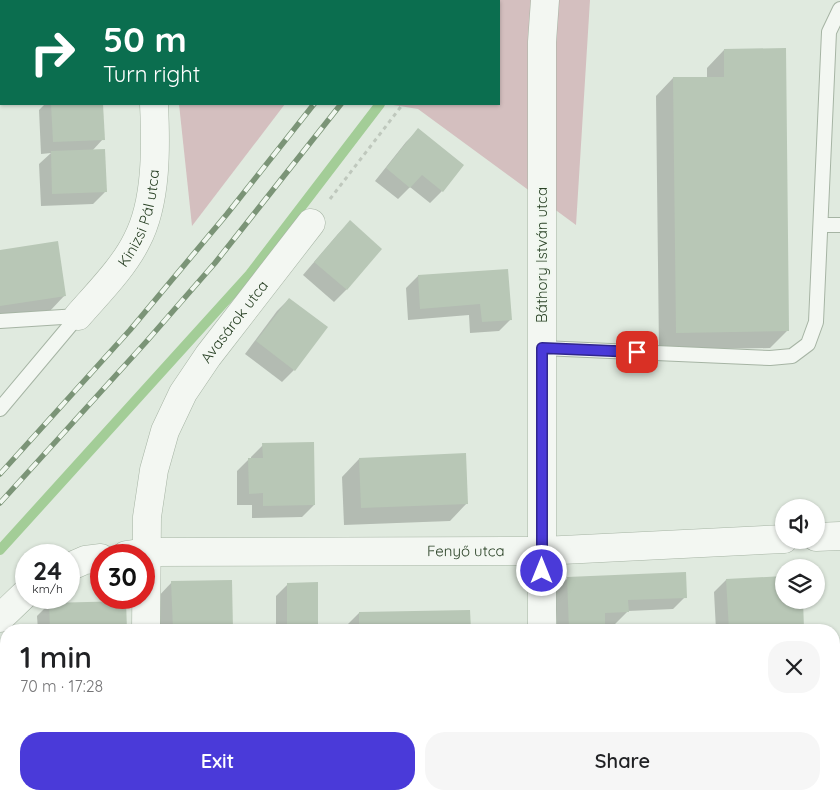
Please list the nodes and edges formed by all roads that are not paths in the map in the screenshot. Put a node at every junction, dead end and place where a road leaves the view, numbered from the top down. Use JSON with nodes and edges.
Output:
{"nodes":[{"id":1,"x":545,"y":0,"type":"edge"},
{"id":2,"x":840,"y":9,"type":"edge"},
{"id":3,"x":154,"y":105,"type":"edge"},
{"id":4,"x":311,"y":223,"type":"road end"},
{"id":5,"x":820,"y":225,"type":"junction"},
{"id":6,"x":840,"y":226,"type":"edge"},
{"id":7,"x":78,"y":316,"type":"junction"},
{"id":8,"x":0,"y":321,"type":"edge"},
{"id":9,"x":542,"y":348,"type":"junction"},
{"id":10,"x":0,"y":409,"type":"edge"},
{"id":11,"x":840,"y":536,"type":"edge"},
{"id":12,"x":825,"y":537,"type":"edge"},
{"id":13,"x":775,"y":539,"type":"edge"},
{"id":14,"x":139,"y":544,"type":"edge"},
{"id":15,"x":542,"y":551,"type":"junction"},
{"id":16,"x":155,"y":554,"type":"edge"},
{"id":17,"x":15,"y":604,"type":"edge"},
{"id":18,"x":143,"y":609,"type":"edge"},
{"id":19,"x":0,"y":618,"type":"edge"},
{"id":20,"x":145,"y":624,"type":"edge"},
{"id":21,"x":542,"y":624,"type":"edge"}],
"edges":[{"from":1,"to":9,"type":"street","name":"Báthory István utca"},
{"from":2,"to":5,"type":"lane"},
{"from":3,"to":7,"type":"street","name":"Kinizsi Pál utca"},
{"from":4,"to":14,"type":"street","name":"Avasárok utca"},
{"from":5,"to":6,"type":"lane"},
{"from":5,"to":9,"type":"lane"},
{"from":7,"to":8,"type":"lane"},
{"from":7,"to":10,"type":"lane"},
{"from":9,"to":15,"type":"street","name":"Báthory István utca"},
{"from":11,"to":12,"type":"street"},
{"from":13,"to":15,"type":"street","name":"Fenyő utca"},
{"from":15,"to":16,"type":"street","name":"Fenyő utca"},
{"from":15,"to":21,"type":"street","name":"Báthory István utca"},
{"from":17,"to":19,"type":"street"},
{"from":18,"to":20,"type":"street"}]}
